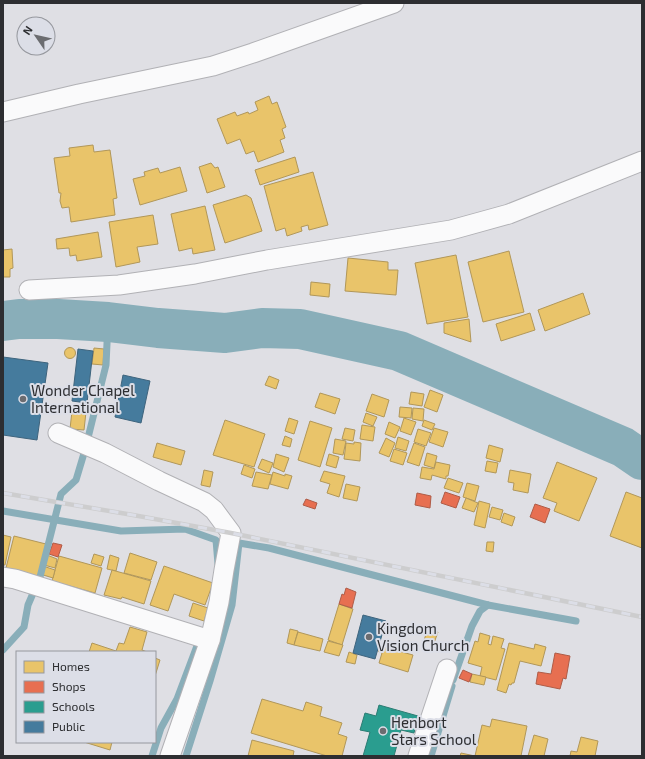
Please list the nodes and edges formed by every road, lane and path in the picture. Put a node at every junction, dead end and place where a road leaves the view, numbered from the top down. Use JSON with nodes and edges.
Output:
{"nodes":[{"id":1,"x":394,"y":3,"type":"edge"},
{"id":2,"x":3,"y":112,"type":"edge"},
{"id":3,"x":642,"y":161,"type":"edge"},
{"id":4,"x":29,"y":290,"type":"dead end"},
{"id":5,"x":58,"y":433,"type":"dead end"},
{"id":6,"x":3,"y":576,"type":"edge"},
{"id":7,"x":210,"y":640,"type":"junction"},
{"id":8,"x":447,"y":669,"type":"dead end"},
{"id":9,"x":170,"y":756,"type":"edge"},
{"id":10,"x":418,"y":756,"type":"edge"}],
"edges":[{"from":1,"to":2,"type":"street"},
{"from":3,"to":4,"type":"street"},
{"from":5,"to":7,"type":"street"},
{"from":6,"to":7,"type":"street"},
{"from":7,"to":9,"type":"street"},
{"from":8,"to":10,"type":"street"}]}
